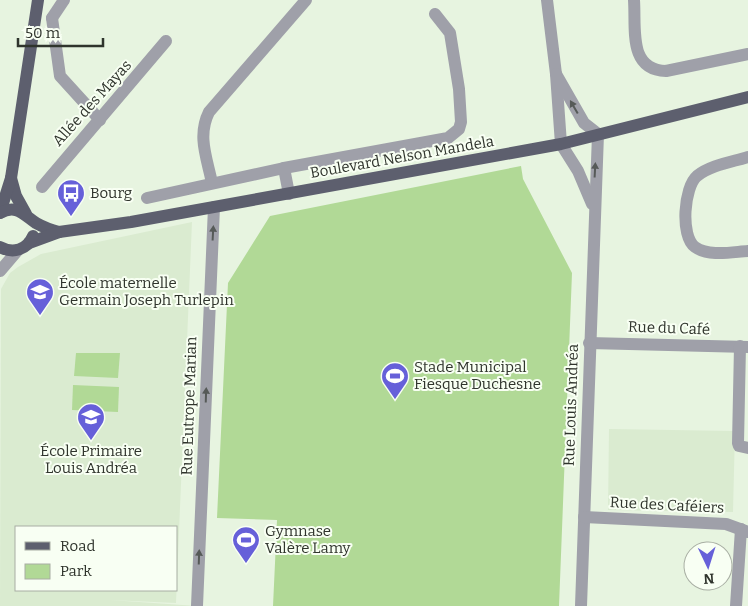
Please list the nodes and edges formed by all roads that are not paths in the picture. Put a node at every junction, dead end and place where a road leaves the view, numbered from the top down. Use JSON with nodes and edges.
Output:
{"nodes":[{"id":1,"x":38,"y":0,"type":"edge"},
{"id":2,"x":64,"y":0,"type":"edge"},
{"id":3,"x":306,"y":0,"type":"edge"},
{"id":4,"x":548,"y":0,"type":"edge"},
{"id":5,"x":634,"y":0,"type":"edge"},
{"id":6,"x":435,"y":14,"type":"dead end"},
{"id":7,"x":35,"y":18,"type":"junction"},
{"id":8,"x":52,"y":18,"type":"junction"},
{"id":9,"x":166,"y":42,"type":"dead end"},
{"id":10,"x":748,"y":54,"type":"edge"},
{"id":11,"x":556,"y":74,"type":"junction"},
{"id":12,"x":748,"y":97,"type":"edge"},
{"id":13,"x":100,"y":120,"type":"junction"},
{"id":14,"x":598,"y":134,"type":"junction"},
{"id":15,"x":561,"y":144,"type":"junction"},
{"id":16,"x":748,"y":157,"type":"edge"},
{"id":17,"x":284,"y":168,"type":"junction"},
{"id":18,"x":11,"y":178,"type":"junction"},
{"id":19,"x":212,"y":183,"type":"junction"},
{"id":20,"x":42,"y":187,"type":"dead end"},
{"id":21,"x":289,"y":194,"type":"junction"},
{"id":22,"x":147,"y":198,"type":"dead end"},
{"id":23,"x":593,"y":206,"type":"junction"},
{"id":24,"x":214,"y":207,"type":"junction"},
{"id":25,"x":0,"y":213,"type":"edge"},
{"id":26,"x":28,"y":215,"type":"junction"},
{"id":27,"x":59,"y":232,"type":"junction"},
{"id":28,"x":0,"y":247,"type":"edge"},
{"id":29,"x":24,"y":247,"type":"junction"},
{"id":30,"x":748,"y":251,"type":"edge"},
{"id":31,"x":0,"y":271,"type":"edge"},
{"id":32,"x":589,"y":342,"type":"junction"},
{"id":33,"x":744,"y":346,"type":"edge"},
{"id":34,"x":748,"y":448,"type":"edge"},
{"id":35,"x":584,"y":517,"type":"junction"},
{"id":36,"x":744,"y":531,"type":"edge"},
{"id":37,"x":197,"y":606,"type":"edge"},
{"id":38,"x":581,"y":606,"type":"edge"},
{"id":39,"x":736,"y":606,"type":"edge"}],
"edges":[{"from":1,"to":7,"type":"main road"},
{"from":2,"to":8,"type":"street"},
{"from":3,"to":19,"type":"street"},
{"from":4,"to":11,"type":"street"},
{"from":5,"to":10,"type":"street"},
{"from":6,"to":17,"type":"street"},
{"from":7,"to":8,"type":"street"},
{"from":7,"to":18,"type":"main road"},
{"from":8,"to":13,"type":"street"},
{"from":9,"to":13,"type":"street","name":"Allée des Mayas"},
{"from":14,"to":11,"type":"street","one_way":true},
{"from":11,"to":15,"type":"street"},
{"from":12,"to":14,"type":"main road","name":"Boulevard Nelson Mandela"},
{"from":13,"to":20,"type":"street","name":"Allée des Mayas"},
{"from":14,"to":15,"type":"main road","name":"Boulevard Nelson Mandela"},
{"from":23,"to":14,"type":"street","name":"Rue Louis Andréa","one_way":true},
{"from":15,"to":21,"type":"main road","name":"Boulevard Nelson Mandela"},
{"from":15,"to":23,"type":"street","name":"Rue Louis Andréa"},
{"from":16,"to":30,"type":"street"},
{"from":17,"to":19,"type":"street"},
{"from":17,"to":21,"type":"street"},
{"from":18,"to":25,"type":"main road"},
{"from":18,"to":26,"type":"main road"},
{"from":19,"to":22,"type":"street"},
{"from":21,"to":24,"type":"main road","name":"Boulevard Nelson Mandela"},
{"from":23,"to":32,"type":"street","name":"Rue Louis Andréa"},
{"from":24,"to":27,"type":"main road","name":"Boulevard Nelson Mandela"},
{"from":37,"to":24,"type":"street","name":"Rue Eutrope Marian","one_way":true},
{"from":25,"to":26,"type":"main road"},
{"from":26,"to":27,"type":"main road"},
{"from":26,"to":29,"type":"main road"},
{"from":27,"to":29,"type":"main road","name":"Boulevard Nelson Mandela"},
{"from":28,"to":29,"type":"main road"},
{"from":29,"to":31,"type":"street"},
{"from":32,"to":33,"type":"street","name":"Rue du Café"},
{"from":32,"to":35,"type":"street","name":"Rue Louis Andréa"},
{"from":33,"to":34,"type":"street"},
{"from":35,"to":36,"type":"street","name":"Rue des Caféiers"},
{"from":35,"to":38,"type":"street","name":"Rue Louis Andréa"},
{"from":36,"to":39,"type":"street"}]}
